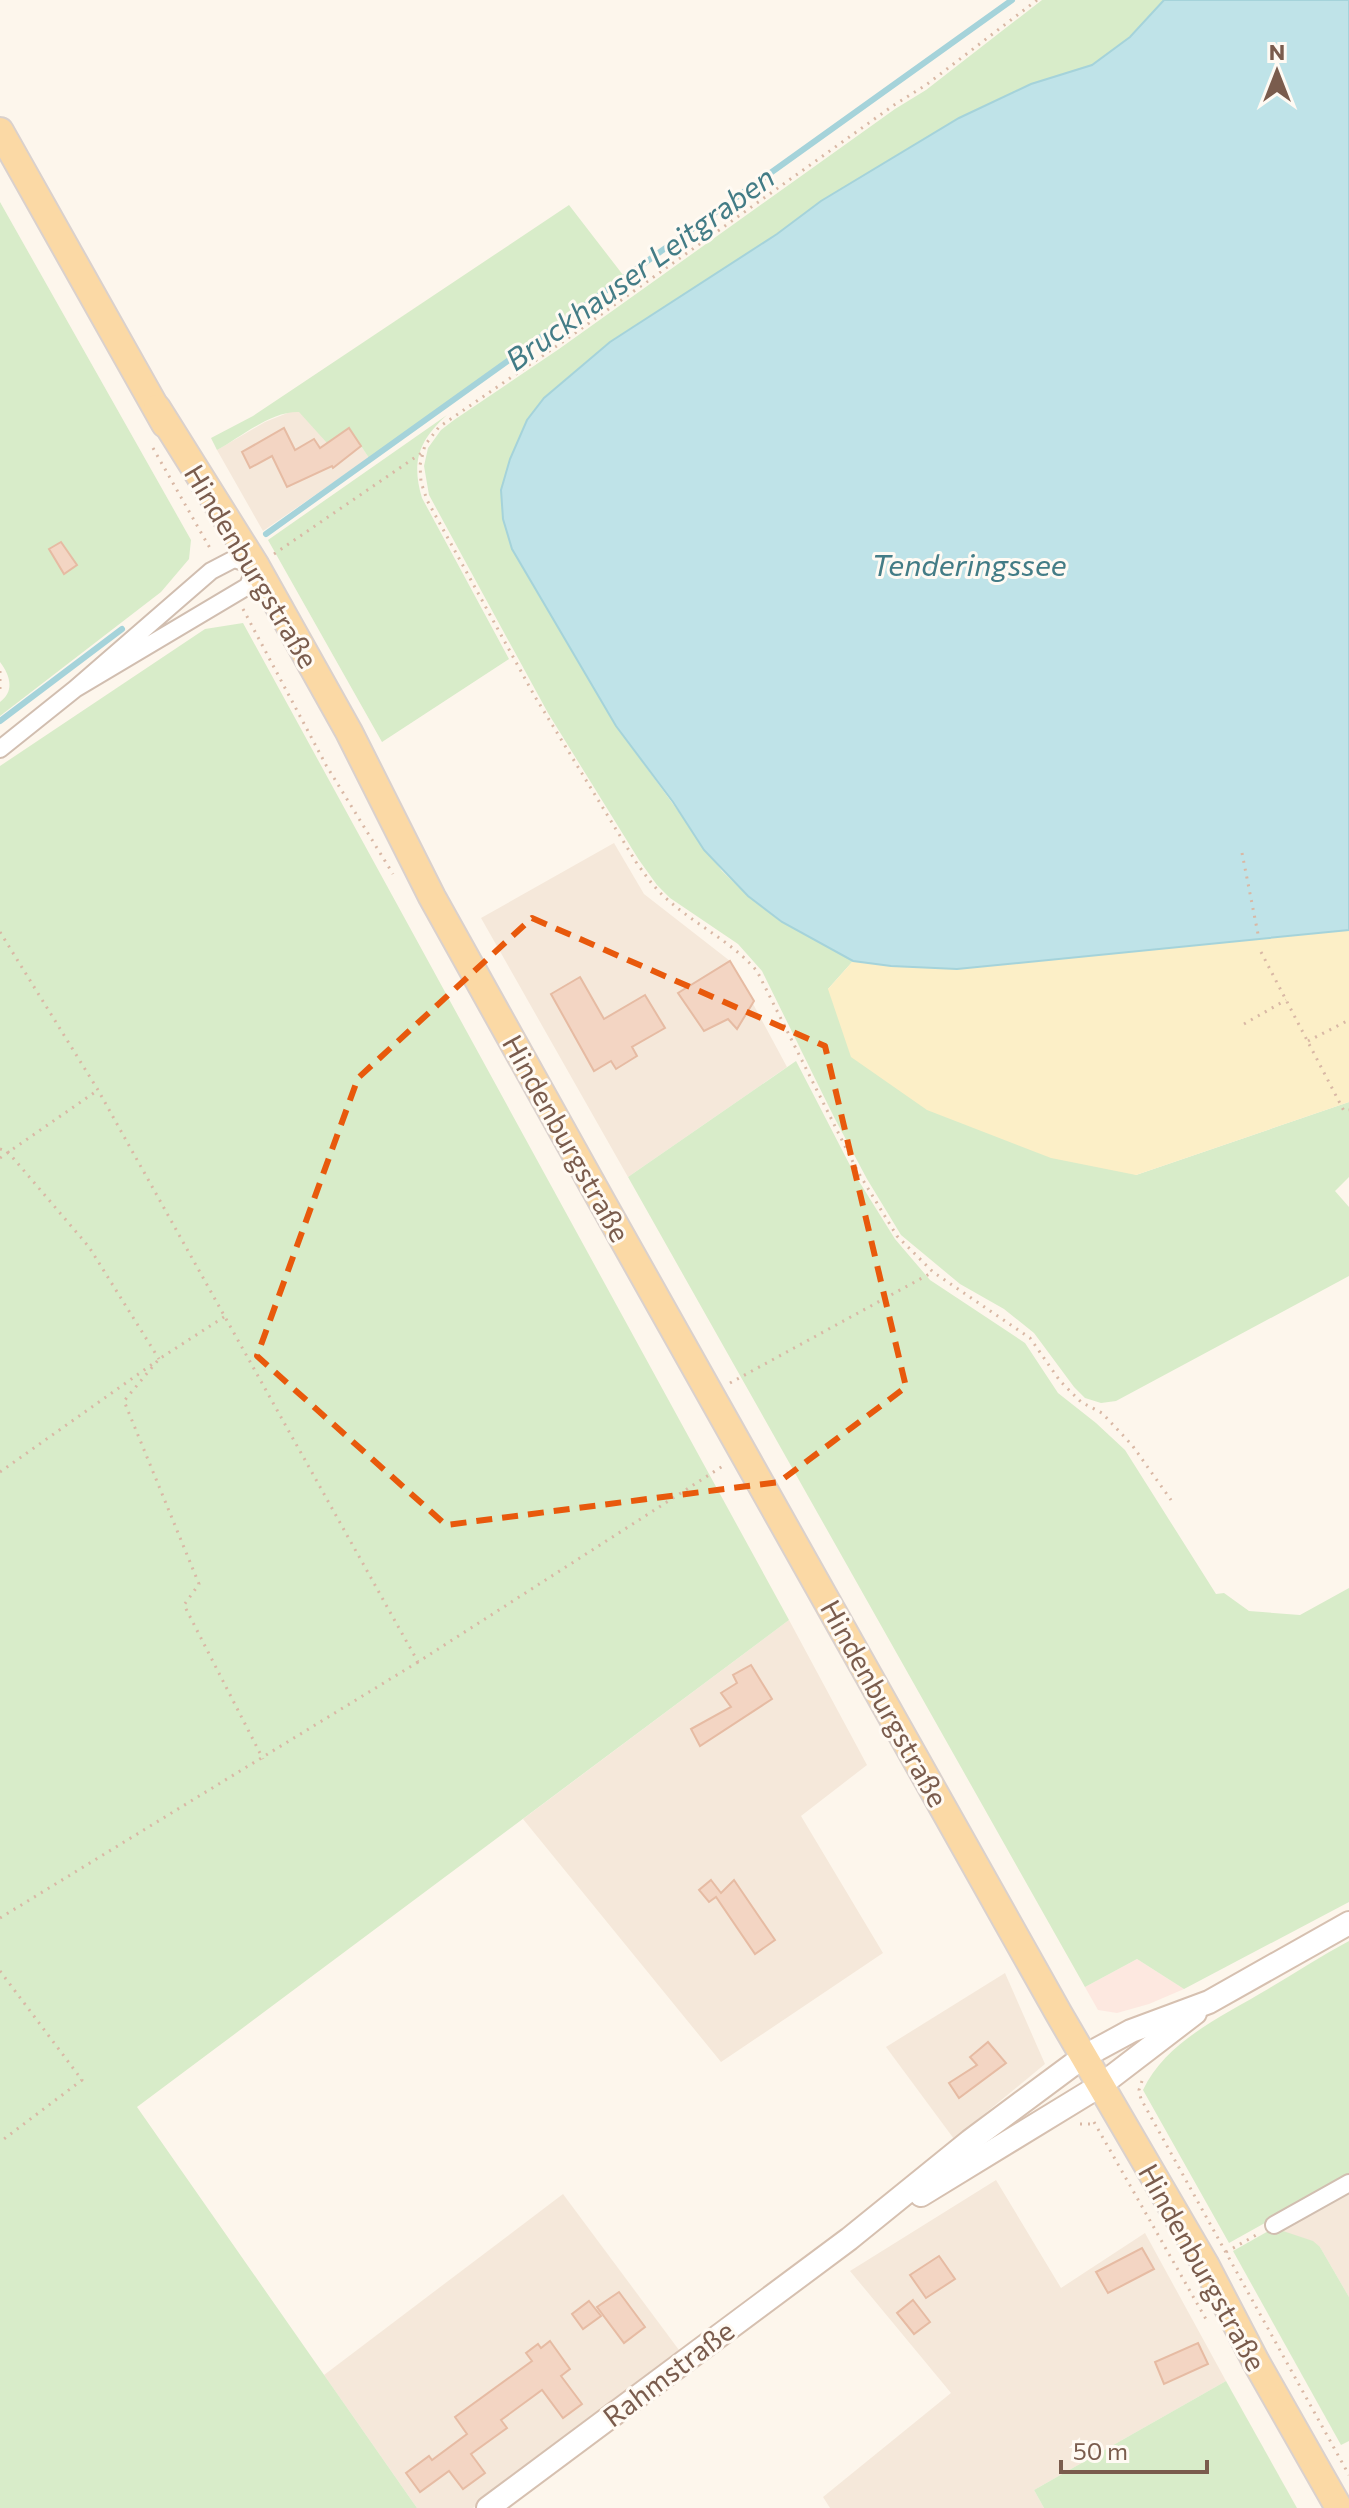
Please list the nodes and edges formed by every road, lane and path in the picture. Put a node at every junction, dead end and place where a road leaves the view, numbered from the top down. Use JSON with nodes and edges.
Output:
{"nodes":[{"id":1,"x":1037,"y":0,"type":"edge"},
{"id":2,"x":0,"y":131,"type":"edge"},
{"id":3,"x":423,"y":452,"type":"junction"},
{"id":4,"x":246,"y":570,"type":"junction"},
{"id":5,"x":0,"y":671,"type":"edge"},
{"id":6,"x":75,"y":689,"type":"junction"},
{"id":7,"x":0,"y":693,"type":"edge"},
{"id":8,"x":0,"y":749,"type":"edge"},
{"id":9,"x":1242,"y":853,"type":"dead end"},
{"id":10,"x":0,"y":932,"type":"edge"},
{"id":11,"x":1259,"y":939,"type":"dead end"},
{"id":12,"x":1261,"y":952,"type":"dead end"},
{"id":13,"x":1286,"y":1000,"type":"junction"},
{"id":14,"x":1349,"y":1020,"type":"edge"},
{"id":15,"x":1244,"y":1024,"type":"dead end"},
{"id":16,"x":1308,"y":1041,"type":"junction"},
{"id":17,"x":98,"y":1090,"type":"junction"},
{"id":18,"x":1349,"y":1110,"type":"edge"},
{"id":19,"x":0,"y":1149,"type":"edge"},
{"id":20,"x":8,"y":1152,"type":"junction"},
{"id":21,"x":0,"y":1158,"type":"edge"},
{"id":22,"x":933,"y":1272,"type":"junction"},
{"id":23,"x":224,"y":1317,"type":"junction"},
{"id":24,"x":159,"y":1359,"type":"junction"},
{"id":25,"x":711,"y":1394,"type":"junction"},
{"id":26,"x":744,"y":1453,"type":"junction"},
{"id":27,"x":0,"y":1472,"type":"edge"},
{"id":28,"x":1171,"y":1500,"type":"dead end"},
{"id":29,"x":418,"y":1662,"type":"junction"},
{"id":30,"x":263,"y":1759,"type":"junction"},
{"id":31,"x":0,"y":1918,"type":"edge"},
{"id":32,"x":1349,"y":1923,"type":"edge"},
{"id":33,"x":0,"y":1971,"type":"edge"},
{"id":34,"x":1209,"y":2002,"type":"junction"},
{"id":35,"x":1083,"y":2057,"type":"junction"},
{"id":36,"x":1101,"y":2085,"type":"junction"},
{"id":37,"x":1106,"y":2118,"type":"junction"},
{"id":38,"x":1074,"y":2124,"type":"dead end"},
{"id":39,"x":0,"y":2142,"type":"edge"},
{"id":40,"x":1349,"y":2183,"type":"edge"},
{"id":41,"x":1274,"y":2225,"type":"joint"},
{"id":42,"x":849,"y":2239,"type":"junction"},
{"id":43,"x":1216,"y":2258,"type":"junction"},
{"id":44,"x":1212,"y":2330,"type":"dead end"},
{"id":45,"x":1349,"y":2475,"type":"edge"},
{"id":46,"x":488,"y":2508,"type":"edge"},
{"id":47,"x":1339,"y":2508,"type":"edge"}],
"edges":[{"from":1,"to":3,"type":"path"},
{"from":2,"to":4,"type":"main road","name":"Hindenburgstraße"},
{"from":3,"to":4,"type":"path"},
{"from":3,"to":22,"type":"path"},
{"from":4,"to":6,"type":"street"},
{"from":4,"to":6,"type":"street"},
{"from":4,"to":25,"type":"main road","name":"Hindenburgstraße"},
{"from":5,"to":7,"type":"path"},
{"from":6,"to":8,"type":"street"},
{"from":9,"to":11,"type":"path"},
{"from":10,"to":17,"type":"path"},
{"from":12,"to":13,"type":"path"},
{"from":13,"to":15,"type":"path"},
{"from":13,"to":16,"type":"path"},
{"from":14,"to":16,"type":"path"},
{"from":16,"to":18,"type":"path"},
{"from":17,"to":20,"type":"path"},
{"from":17,"to":23,"type":"path"},
{"from":19,"to":20,"type":"path"},
{"from":20,"to":21,"type":"path"},
{"from":20,"to":24,"type":"path"},
{"from":22,"to":25,"type":"path"},
{"from":22,"to":28,"type":"path"},
{"from":23,"to":24,"type":"path"},
{"from":23,"to":29,"type":"path"},
{"from":24,"to":27,"type":"path"},
{"from":24,"to":30,"type":"path"},
{"from":25,"to":26,"type":"main road","name":"Hindenburgstraße"},
{"from":26,"to":29,"type":"path"},
{"from":26,"to":35,"type":"main road","name":"Hindenburgstraße"},
{"from":29,"to":30,"type":"path"},
{"from":30,"to":31,"type":"path"},
{"from":32,"to":34,"type":"main road"},
{"from":33,"to":39,"type":"path"},
{"from":34,"to":35,"type":"main road","name":"Rahmstraße"},
{"from":34,"to":36,"type":"main road","name":"Rahmstraße"},
{"from":35,"to":36,"type":"main road","name":"Hindenburgstraße"},
{"from":35,"to":42,"type":"main road","name":"Rahmstraße"},
{"from":36,"to":37,"type":"main road","name":"Hindenburgstraße"},
{"from":36,"to":42,"type":"main road","name":"Rahmstraße"},
{"from":37,"to":38,"type":"path"},
{"from":37,"to":43,"type":"main road","name":"Hindenburgstraße"},
{"from":37,"to":43,"type":"path"},
{"from":37,"to":44,"type":"path"},
{"from":40,"to":41,"type":"street"},
{"from":41,"to":43,"type":"path"},
{"from":42,"to":46,"type":"main road","name":"Rahmstraße"},
{"from":43,"to":45,"type":"path"},
{"from":43,"to":47,"type":"main road","name":"Hindenburgstraße"}]}
